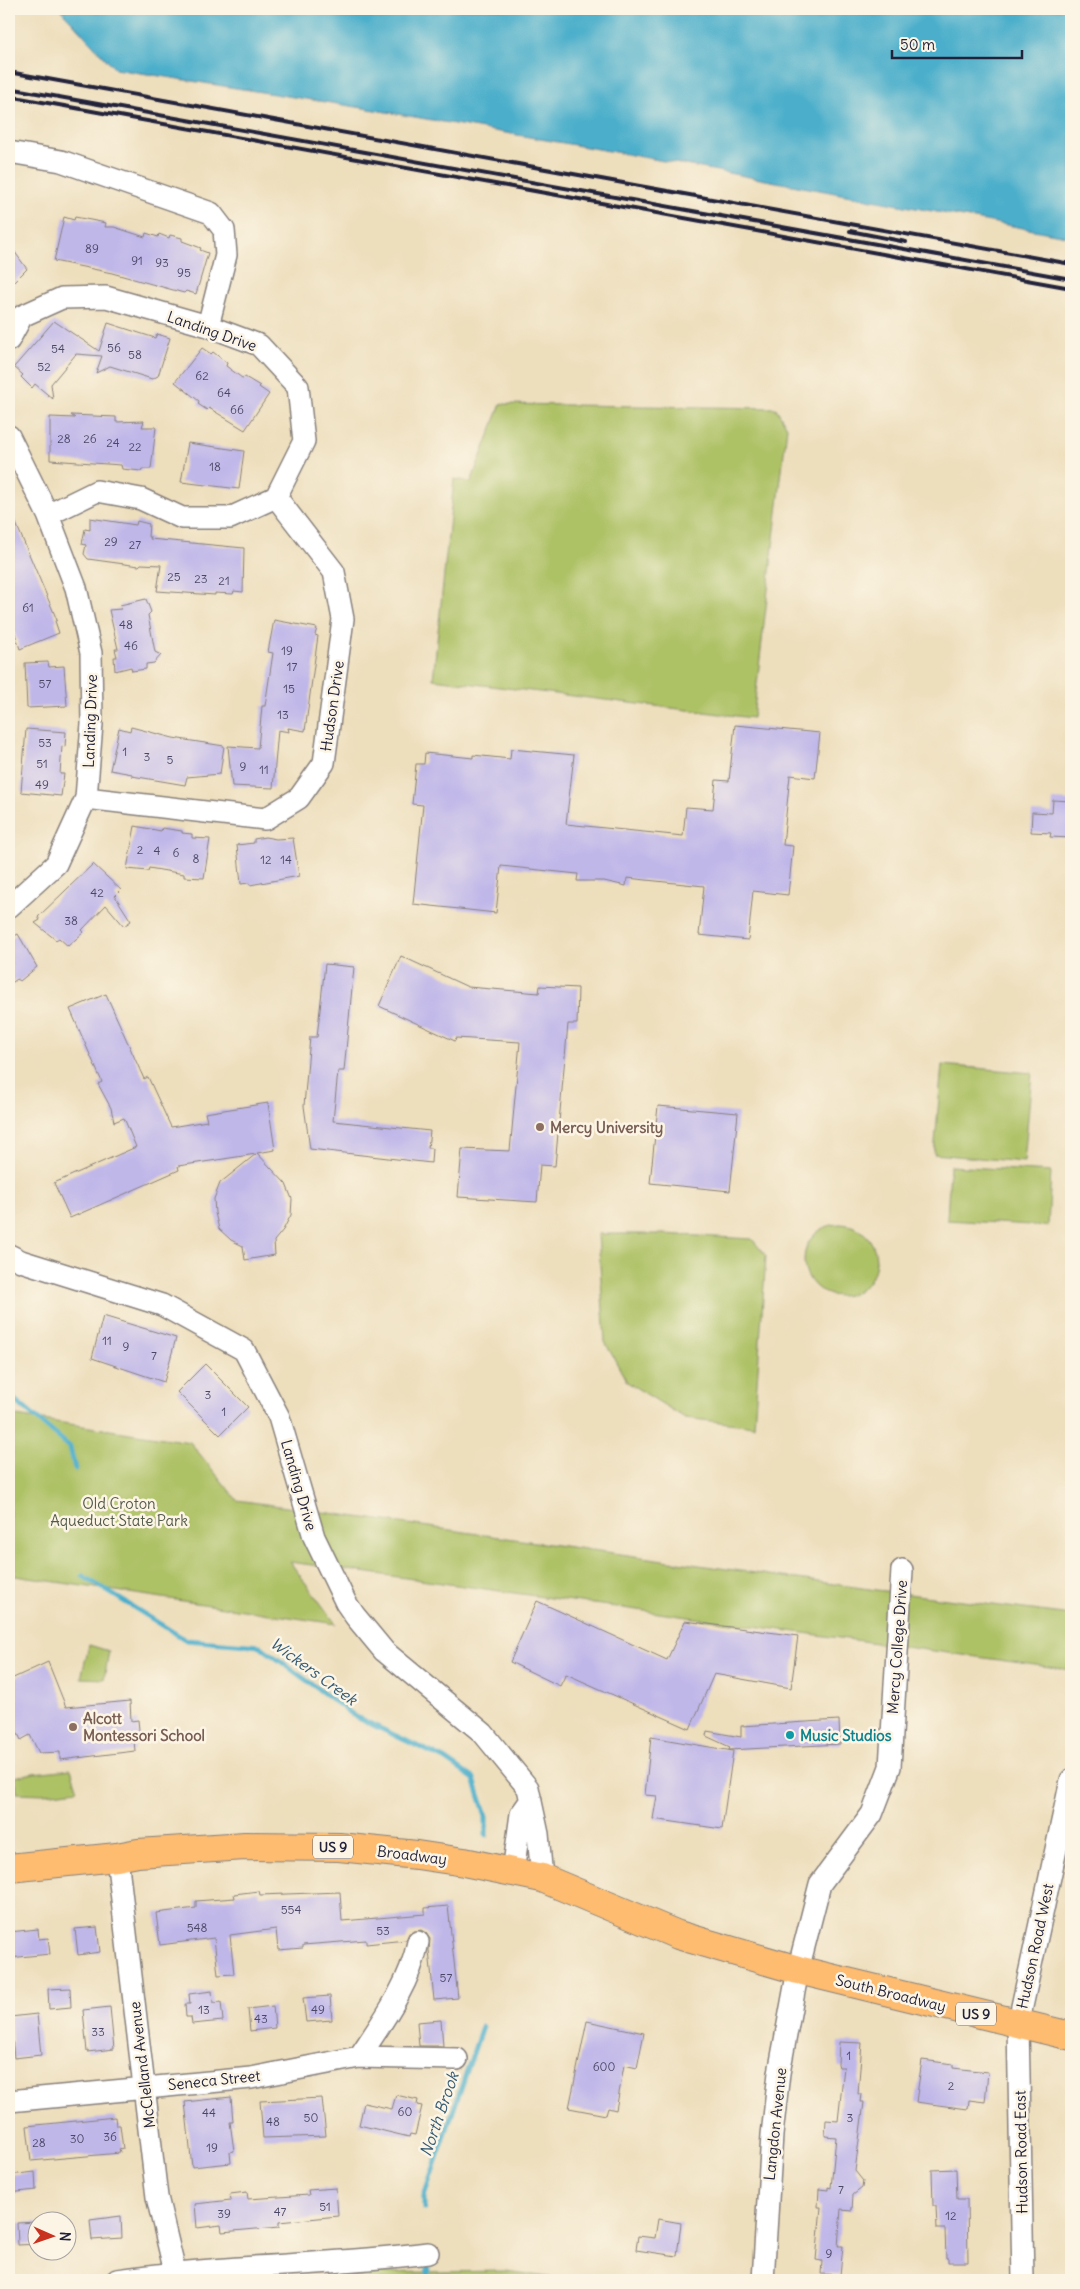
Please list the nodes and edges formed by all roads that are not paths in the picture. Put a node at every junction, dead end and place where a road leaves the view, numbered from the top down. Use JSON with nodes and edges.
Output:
{"nodes":[{"id":1,"x":9,"y":152,"type":"edge"},
{"id":2,"x":208,"y":326,"type":"junction"},
{"id":3,"x":9,"y":340,"type":"edge"},
{"id":4,"x":9,"y":436,"type":"edge"},
{"id":5,"x":276,"y":497,"type":"junction"},
{"id":6,"x":48,"y":515,"type":"junction"},
{"id":7,"x":86,"y":798,"type":"junction"},
{"id":8,"x":9,"y":907,"type":"edge"},
{"id":9,"x":9,"y":1255,"type":"edge"},
{"id":10,"x":902,"y":1570,"type":"dead end"},
{"id":11,"x":1071,"y":1783,"type":"edge"},
{"id":12,"x":531,"y":1800,"type":"junction"},
{"id":13,"x":117,"y":1857,"type":"junction"},
{"id":14,"x":9,"y":1868,"type":"edge"},
{"id":15,"x":513,"y":1872,"type":"junction"},
{"id":16,"x":542,"y":1878,"type":"junction"},
{"id":17,"x":418,"y":1942,"type":"dead end"},
{"id":18,"x":798,"y":1970,"type":"junction"},
{"id":19,"x":1018,"y":2025,"type":"junction"},
{"id":20,"x":1071,"y":2036,"type":"edge"},
{"id":21,"x":359,"y":2057,"type":"junction"},
{"id":22,"x":457,"y":2059,"type":"dead end"},
{"id":23,"x":145,"y":2087,"type":"junction"},
{"id":24,"x":9,"y":2101,"type":"edge"},
{"id":25,"x":428,"y":2253,"type":"dead end"},
{"id":26,"x":175,"y":2272,"type":"junction"},
{"id":27,"x":117,"y":2280,"type":"edge"},
{"id":28,"x":764,"y":2280,"type":"edge"},
{"id":29,"x":1023,"y":2280,"type":"edge"}],
"edges":[{"from":1,"to":2,"type":"street"},
{"from":2,"to":3,"type":"street","name":"Landing Drive"},
{"from":2,"to":5,"type":"street","name":"Landing Drive"},
{"from":4,"to":6,"type":"street","name":"Landing Drive"},
{"from":5,"to":6,"type":"street"},
{"from":5,"to":7,"type":"street","name":"Hudson Drive"},
{"from":6,"to":7,"type":"street","name":"Landing Drive"},
{"from":7,"to":8,"type":"street","name":"Landing Drive"},
{"from":9,"to":12,"type":"street","name":"Landing Drive"},
{"from":10,"to":18,"type":"street","name":"Mercy College Drive"},
{"from":11,"to":19,"type":"street","name":"Hudson Road West"},
{"from":12,"to":15,"type":"street"},
{"from":12,"to":16,"type":"street","name":"Landing Drive"},
{"from":13,"to":14,"type":"main road","name":"Broadway","number":"US 9"},
{"from":13,"to":15,"type":"main road","name":"Broadway","number":"US 9"},
{"from":13,"to":23,"type":"street","name":"McClelland Avenue"},
{"from":15,"to":16,"type":"main road","name":"Broadway","number":"US 9"},
{"from":16,"to":18,"type":"main road","name":"Broadway","number":"US 9"},
{"from":17,"to":21,"type":"street"},
{"from":18,"to":19,"type":"main road","name":"South Broadway","number":"US 9"},
{"from":18,"to":28,"type":"street","name":"Langdon Avenue"},
{"from":19,"to":20,"type":"main road","name":"South Broadway","number":"US 9"},
{"from":19,"to":29,"type":"street","name":"Hudson Road East"},
{"from":21,"to":22,"type":"street","name":"Seneca Street"},
{"from":21,"to":23,"type":"street","name":"Seneca Street"},
{"from":23,"to":24,"type":"street","name":"Seneca Street"},
{"from":23,"to":26,"type":"street","name":"McClelland Avenue"},
{"from":25,"to":26,"type":"street"},
{"from":26,"to":27,"type":"street"}]}
